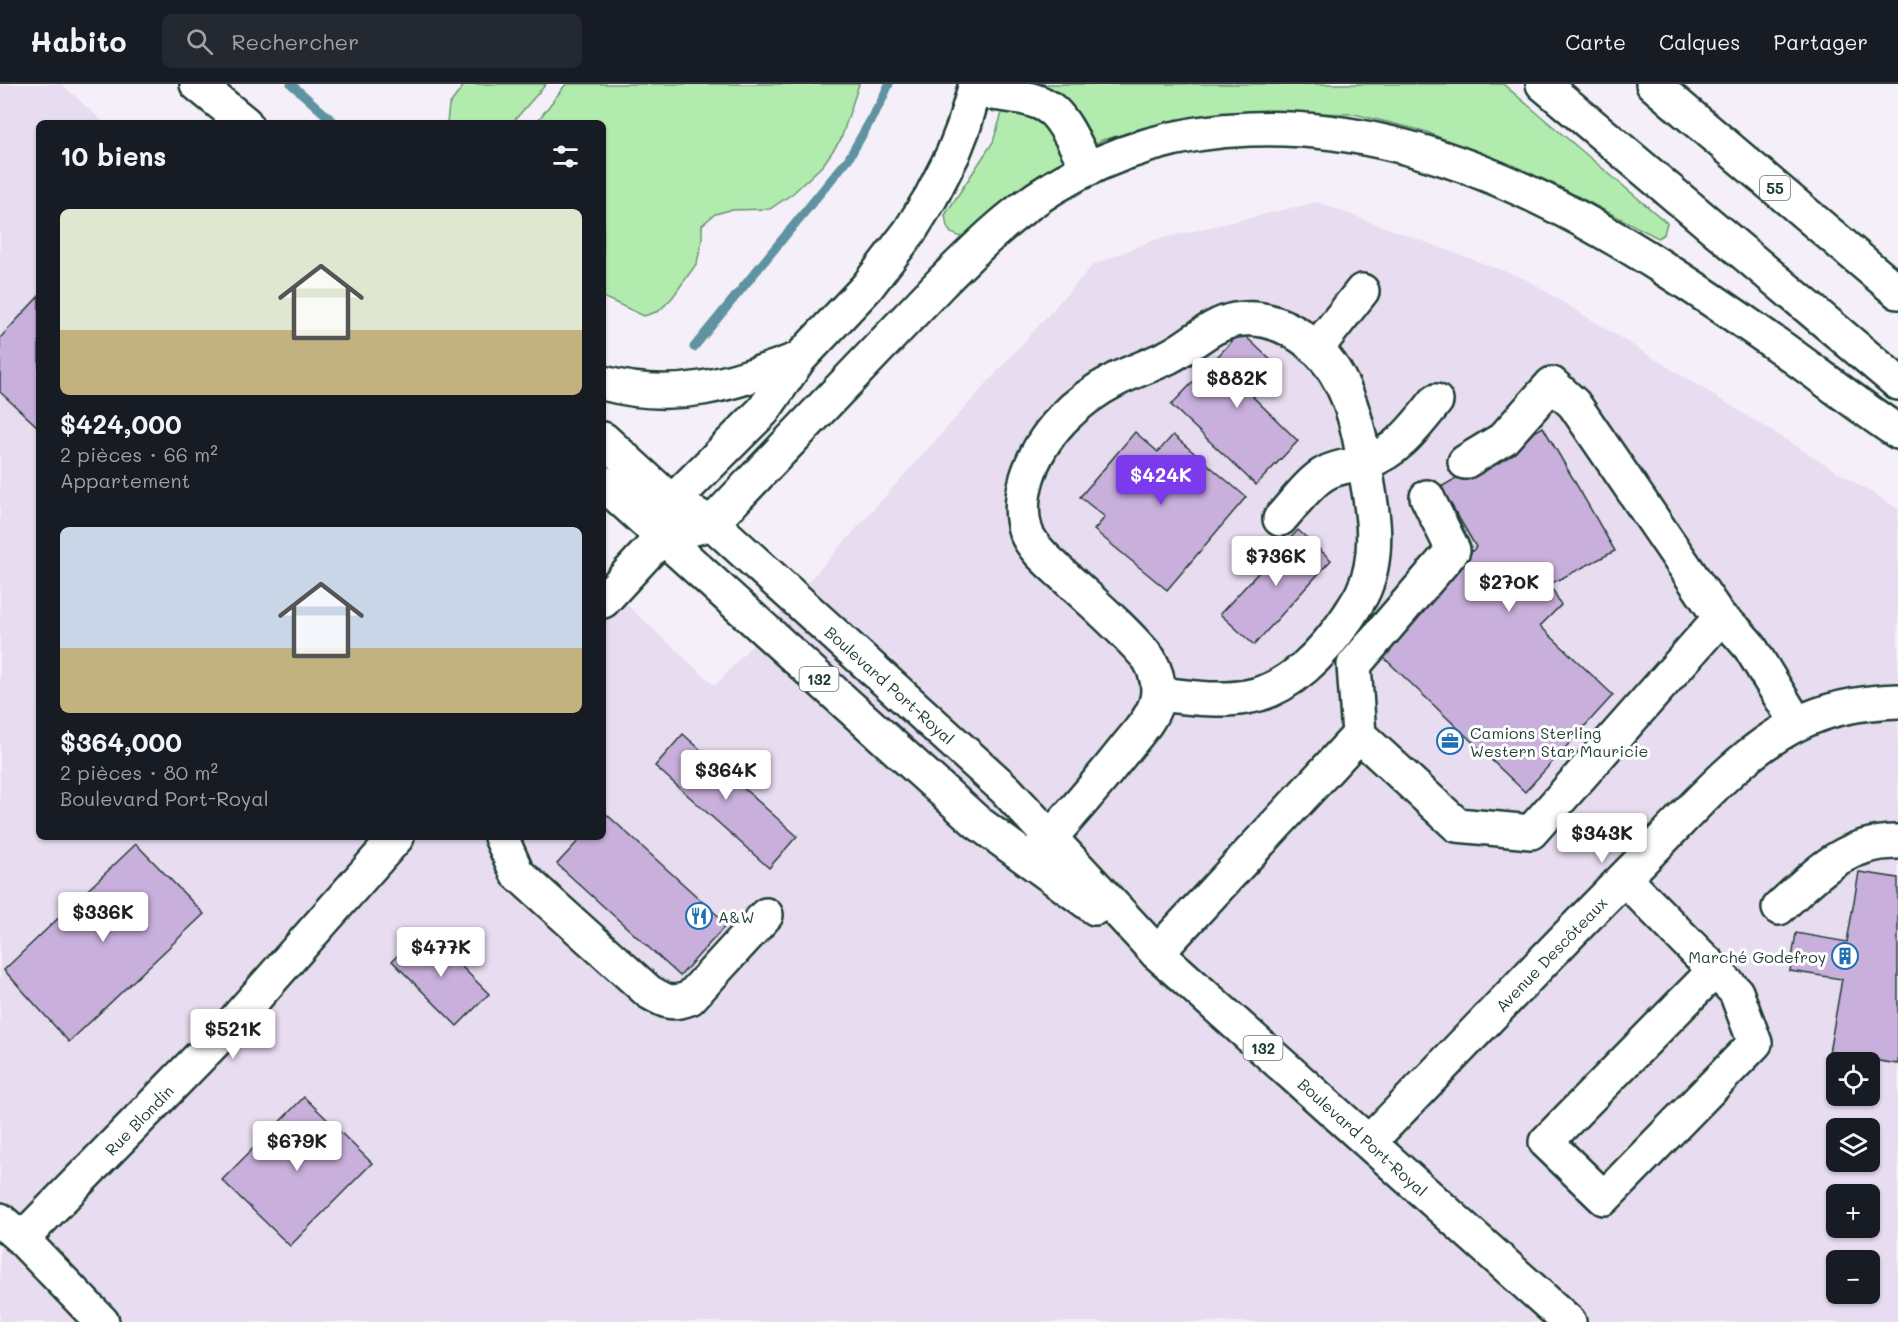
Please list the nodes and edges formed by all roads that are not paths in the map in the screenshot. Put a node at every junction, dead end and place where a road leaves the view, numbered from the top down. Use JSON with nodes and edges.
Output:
{"nodes":[{"id":1,"x":186,"y":84,"type":"edge"},
{"id":2,"x":197,"y":84,"type":"edge"},
{"id":3,"x":1543,"y":84,"type":"edge"},
{"id":4,"x":1653,"y":84,"type":"edge"},
{"id":5,"x":976,"y":88,"type":"edge"},
{"id":6,"x":222,"y":120,"type":"edge"},
{"id":7,"x":241,"y":120,"type":"edge"},
{"id":8,"x":1088,"y":168,"type":"junction"},
{"id":9,"x":1362,"y":291,"type":"dead end"},
{"id":10,"x":1898,"y":292,"type":"edge"},
{"id":11,"x":1316,"y":349,"type":"junction"},
{"id":12,"x":799,"y":359,"type":"junction"},
{"id":13,"x":1898,"y":383,"type":"edge"},
{"id":14,"x":606,"y":384,"type":"edge"},
{"id":15,"x":1436,"y":401,"type":"dead end"},
{"id":16,"x":1898,"y":432,"type":"edge"},
{"id":17,"x":606,"y":442,"type":"edge"},
{"id":18,"x":1465,"y":462,"type":"dead end"},
{"id":19,"x":1364,"y":463,"type":"junction"},
{"id":20,"x":606,"y":486,"type":"edge"},
{"id":21,"x":1427,"y":497,"type":"dead end"},
{"id":22,"x":672,"y":502,"type":"junction"},
{"id":23,"x":1280,"y":519,"type":"dead end"},
{"id":24,"x":712,"y":523,"type":"junction"},
{"id":25,"x":662,"y":537,"type":"junction"},
{"id":26,"x":606,"y":598,"type":"edge"},
{"id":27,"x":1720,"y":618,"type":"junction"},
{"id":28,"x":1158,"y":694,"type":"junction"},
{"id":29,"x":1898,"y":701,"type":"edge"},
{"id":30,"x":1797,"y":724,"type":"junction"},
{"id":31,"x":1359,"y":735,"type":"junction"},
{"id":32,"x":394,"y":840,"type":"edge"},
{"id":33,"x":502,"y":840,"type":"edge"},
{"id":34,"x":1898,"y":842,"type":"edge"},
{"id":35,"x":1040,"y":849,"type":"junction"},
{"id":36,"x":1624,"y":878,"type":"junction"},
{"id":37,"x":1779,"y":908,"type":"dead end"},
{"id":38,"x":766,"y":915,"type":"dead end"},
{"id":39,"x":1157,"y":953,"type":"junction"},
{"id":40,"x":1715,"y":970,"type":"junction"},
{"id":41,"x":1369,"y":1142,"type":"junction"},
{"id":42,"x":11,"y":1230,"type":"edge"},
{"id":43,"x":102,"y":1322,"type":"edge"},
{"id":44,"x":1569,"y":1322,"type":"edge"}],
"edges":[{"from":1,"to":6,"type":"main road"},
{"from":2,"to":7,"type":"main road"},
{"from":3,"to":13,"type":"main road"},
{"from":4,"to":10,"type":"main road","number":"55"},
{"from":5,"to":8,"type":"main road"},
{"from":5,"to":12,"type":"main road"},
{"from":8,"to":16,"type":"main road"},
{"from":8,"to":24,"type":"main road"},
{"from":9,"to":11,"type":"main road"},
{"from":11,"to":19,"type":"main road"},
{"from":11,"to":28,"type":"main road"},
{"from":12,"to":14,"type":"main road"},
{"from":12,"to":22,"type":"main road"},
{"from":15,"to":19,"type":"main road"},
{"from":17,"to":22,"type":"main road","name":"Boulevard Port-Royal","number":"132"},
{"from":18,"to":27,"type":"main road"},
{"from":19,"to":23,"type":"main road"},
{"from":19,"to":28,"type":"main road"},
{"from":20,"to":25,"type":"main road","name":"Boulevard Port-Royal","number":"132"},
{"from":21,"to":31,"type":"main road"},
{"from":22,"to":24,"type":"main road","name":"Boulevard Port-Royal","number":"132"},
{"from":22,"to":25,"type":"main road"},
{"from":24,"to":25,"type":"main road"},
{"from":24,"to":35,"type":"main road","name":"Boulevard Port-Royal","number":"132"},
{"from":25,"to":26,"type":"main road"},
{"from":25,"to":35,"type":"main road","name":"Boulevard Port-Royal","number":"132"},
{"from":27,"to":30,"type":"main road"},
{"from":27,"to":31,"type":"main road"},
{"from":28,"to":35,"type":"main road"},
{"from":29,"to":30,"type":"main road","name":"Avenue Descôteaux"},
{"from":30,"to":36,"type":"main road","name":"Avenue Descôteaux"},
{"from":31,"to":39,"type":"main road"},
{"from":32,"to":42,"type":"main road","name":"Rue Blondin"},
{"from":33,"to":38,"type":"main road"},
{"from":34,"to":37,"type":"main road"},
{"from":35,"to":39,"type":"main road","name":"Boulevard Port-Royal","number":"132"},
{"from":36,"to":40,"type":"main road"},
{"from":36,"to":41,"type":"main road","name":"Avenue Descôteaux"},
{"from":39,"to":41,"type":"main road","name":"Boulevard Port-Royal","number":"132"},
{"from":40,"to":40,"type":"main road"},
{"from":41,"to":44,"type":"main road","name":"Boulevard Port-Royal","number":"132"},
{"from":42,"to":43,"type":"main road"}]}
